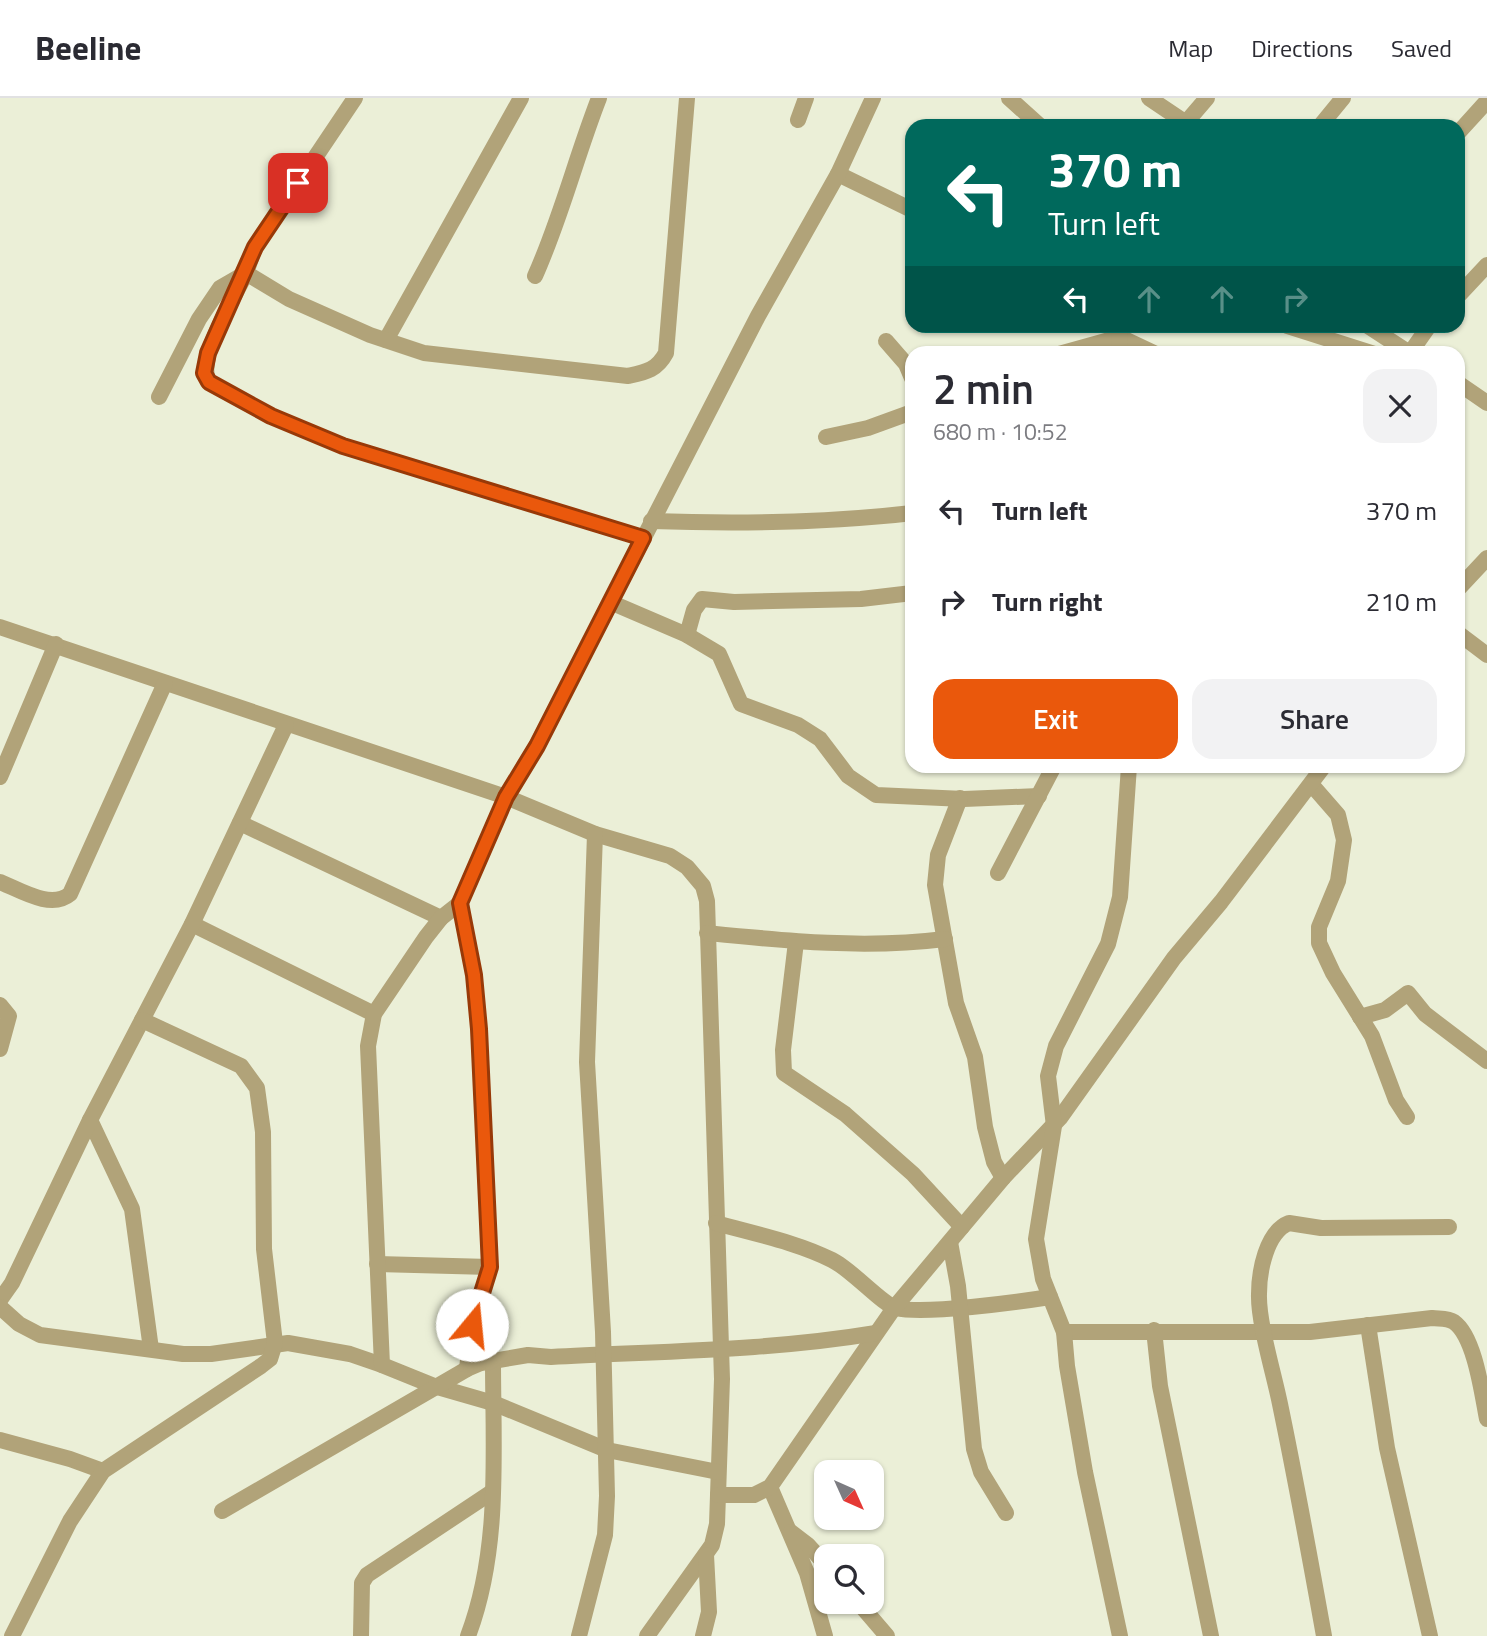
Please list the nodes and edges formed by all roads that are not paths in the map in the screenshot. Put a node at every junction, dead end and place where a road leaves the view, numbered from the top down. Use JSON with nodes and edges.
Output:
{"nodes":[{"id":1,"x":355,"y":98,"type":"edge"},
{"id":2,"x":521,"y":98,"type":"edge"},
{"id":3,"x":599,"y":98,"type":"edge"},
{"id":4,"x":687,"y":98,"type":"edge"},
{"id":5,"x":806,"y":98,"type":"edge"},
{"id":6,"x":873,"y":98,"type":"edge"},
{"id":7,"x":1009,"y":98,"type":"edge"},
{"id":8,"x":1149,"y":98,"type":"edge"},
{"id":9,"x":1207,"y":98,"type":"edge"},
{"id":10,"x":1343,"y":98,"type":"edge"},
{"id":11,"x":1487,"y":101,"type":"edge"},
{"id":12,"x":1032,"y":119,"type":"edge"},
{"id":13,"x":1176,"y":119,"type":"edge"},
{"id":14,"x":1189,"y":119,"type":"edge"},
{"id":15,"x":1326,"y":119,"type":"edge"},
{"id":16,"x":799,"y":120,"type":"dead end"},
{"id":17,"x":1465,"y":125,"type":"edge"},
{"id":18,"x":838,"y":174,"type":"junction"},
{"id":19,"x":905,"y":207,"type":"edge"},
{"id":20,"x":1487,"y":265,"type":"edge"},
{"id":21,"x":246,"y":273,"type":"junction"},
{"id":22,"x":535,"y":276,"type":"dead end"},
{"id":23,"x":1465,"y":289,"type":"edge"},
{"id":24,"x":1309,"y":333,"type":"edge"},
{"id":25,"x":1379,"y":333,"type":"edge"},
{"id":26,"x":1119,"y":339,"type":"edge"},
{"id":27,"x":386,"y":340,"type":"junction"},
{"id":28,"x":886,"y":341,"type":"dead end"},
{"id":29,"x":1091,"y":346,"type":"edge"},
{"id":30,"x":1136,"y":346,"type":"edge"},
{"id":31,"x":1350,"y":346,"type":"edge"},
{"id":32,"x":1399,"y":346,"type":"edge"},
{"id":33,"x":905,"y":363,"type":"edge"},
{"id":34,"x":1465,"y":388,"type":"edge"},
{"id":35,"x":159,"y":397,"type":"dead end"},
{"id":36,"x":1487,"y":403,"type":"edge"},
{"id":37,"x":905,"y":415,"type":"edge"},
{"id":38,"x":826,"y":437,"type":"dead end"},
{"id":39,"x":905,"y":514,"type":"edge"},
{"id":40,"x":652,"y":522,"type":"junction"},
{"id":41,"x":643,"y":538,"type":"junction"},
{"id":42,"x":1487,"y":558,"type":"edge"},
{"id":43,"x":1465,"y":582,"type":"edge"},
{"id":44,"x":905,"y":594,"type":"edge"},
{"id":45,"x":610,"y":602,"type":"junction"},
{"id":46,"x":0,"y":627,"type":"edge"},
{"id":47,"x":687,"y":635,"type":"junction"},
{"id":48,"x":1465,"y":638,"type":"edge"},
{"id":49,"x":56,"y":644,"type":"junction"},
{"id":50,"x":1487,"y":655,"type":"edge"},
{"id":51,"x":165,"y":682,"type":"junction"},
{"id":52,"x":286,"y":725,"type":"junction"},
{"id":53,"x":1050,"y":773,"type":"edge"},
{"id":54,"x":1129,"y":773,"type":"edge"},
{"id":55,"x":1319,"y":773,"type":"edge"},
{"id":56,"x":0,"y":778,"type":"edge"},
{"id":57,"x":1311,"y":784,"type":"junction"},
{"id":58,"x":1039,"y":796,"type":"junction"},
{"id":59,"x":506,"y":797,"type":"junction"},
{"id":60,"x":960,"y":799,"type":"junction"},
{"id":61,"x":240,"y":823,"type":"junction"},
{"id":62,"x":595,"y":834,"type":"junction"},
{"id":63,"x":998,"y":873,"type":"dead end"},
{"id":64,"x":0,"y":882,"type":"edge"},
{"id":65,"x":460,"y":903,"type":"junction"},
{"id":66,"x":441,"y":918,"type":"junction"},
{"id":67,"x":192,"y":924,"type":"junction"},
{"id":68,"x":708,"y":933,"type":"junction"},
{"id":69,"x":945,"y":939,"type":"junction"},
{"id":70,"x":796,"y":942,"type":"junction"},
{"id":71,"x":0,"y":1005,"type":"edge"},
{"id":72,"x":374,"y":1014,"type":"junction"},
{"id":73,"x":1360,"y":1017,"type":"junction"},
{"id":74,"x":142,"y":1020,"type":"junction"},
{"id":75,"x":0,"y":1049,"type":"edge"},
{"id":76,"x":1487,"y":1061,"type":"edge"},
{"id":77,"x":1407,"y":1117,"type":"dead end"},
{"id":78,"x":90,"y":1119,"type":"junction"},
{"id":79,"x":1054,"y":1126,"type":"junction"},
{"id":80,"x":1003,"y":1178,"type":"junction"},
{"id":81,"x":716,"y":1223,"type":"junction"},
{"id":82,"x":962,"y":1227,"type":"junction"},
{"id":83,"x":1450,"y":1227,"type":"dead end"},
{"id":84,"x":950,"y":1242,"type":"junction"},
{"id":85,"x":377,"y":1264,"type":"junction"},
{"id":86,"x":490,"y":1267,"type":"junction"},
{"id":87,"x":1050,"y":1297,"type":"junction"},
{"id":88,"x":0,"y":1300,"type":"edge"},
{"id":89,"x":960,"y":1306,"type":"junction"},
{"id":90,"x":0,"y":1307,"type":"edge"},
{"id":91,"x":894,"y":1308,"type":"junction"},
{"id":92,"x":1368,"y":1325,"type":"junction"},
{"id":93,"x":1154,"y":1330,"type":"junction"},
{"id":94,"x":1064,"y":1332,"type":"junction"},
{"id":95,"x":876,"y":1333,"type":"junction"},
{"id":96,"x":1266,"y":1333,"type":"junction"},
{"id":97,"x":275,"y":1343,"type":"junction"},
{"id":98,"x":151,"y":1349,"type":"junction"},
{"id":99,"x":720,"y":1351,"type":"junction"},
{"id":100,"x":603,"y":1354,"type":"junction"},
{"id":101,"x":493,"y":1361,"type":"junction"},
{"id":102,"x":382,"y":1365,"type":"junction"},
{"id":103,"x":467,"y":1369,"type":"junction"},
{"id":104,"x":434,"y":1386,"type":"junction"},
{"id":105,"x":493,"y":1403,"type":"junction"},
{"id":106,"x":1487,"y":1419,"type":"edge"},
{"id":107,"x":0,"y":1440,"type":"edge"},
{"id":108,"x":607,"y":1450,"type":"junction"},
{"id":109,"x":103,"y":1471,"type":"junction"},
{"id":110,"x":718,"y":1472,"type":"junction"},
{"id":111,"x":770,"y":1487,"type":"junction"},
{"id":112,"x":492,"y":1492,"type":"junction"},
{"id":113,"x":718,"y":1495,"type":"junction"},
{"id":114,"x":222,"y":1511,"type":"dead end"},
{"id":115,"x":1006,"y":1513,"type":"dead end"},
{"id":116,"x":789,"y":1530,"type":"junction"},
{"id":117,"x":814,"y":1552,"type":"edge"},
{"id":118,"x":706,"y":1555,"type":"junction"},
{"id":119,"x":868,"y":1614,"type":"edge"},
{"id":120,"x":12,"y":1636,"type":"edge"},
{"id":121,"x":361,"y":1636,"type":"edge"},
{"id":122,"x":468,"y":1636,"type":"edge"},
{"id":123,"x":579,"y":1636,"type":"edge"},
{"id":124,"x":647,"y":1636,"type":"edge"},
{"id":125,"x":704,"y":1636,"type":"edge"},
{"id":126,"x":825,"y":1636,"type":"edge"},
{"id":127,"x":887,"y":1636,"type":"edge"},
{"id":128,"x":1120,"y":1636,"type":"edge"},
{"id":129,"x":1211,"y":1636,"type":"edge"},
{"id":130,"x":1324,"y":1636,"type":"edge"},
{"id":131,"x":1430,"y":1636,"type":"edge"}],
"edges":[{"from":1,"to":21,"type":"street"},
{"from":2,"to":27,"type":"street"},
{"from":3,"to":22,"type":"street"},
{"from":4,"to":27,"type":"street"},
{"from":5,"to":16,"type":"street"},
{"from":6,"to":18,"type":"street"},
{"from":7,"to":12,"type":"street"},
{"from":8,"to":13,"type":"street"},
{"from":9,"to":14,"type":"street"},
{"from":10,"to":15,"type":"street"},
{"from":11,"to":17,"type":"street"},
{"from":18,"to":19,"type":"street"},
{"from":18,"to":40,"type":"street"},
{"from":20,"to":23,"type":"street"},
{"from":21,"to":27,"type":"street"},
{"from":21,"to":35,"type":"street"},
{"from":21,"to":41,"type":"street"},
{"from":24,"to":31,"type":"street"},
{"from":25,"to":32,"type":"street"},
{"from":26,"to":29,"type":"street"},
{"from":26,"to":30,"type":"street"},
{"from":28,"to":33,"type":"street"},
{"from":34,"to":36,"type":"street"},
{"from":37,"to":38,"type":"street"},
{"from":39,"to":40,"type":"street"},
{"from":40,"to":41,"type":"street"},
{"from":41,"to":45,"type":"street"},
{"from":42,"to":43,"type":"street"},
{"from":44,"to":47,"type":"street"},
{"from":45,"to":47,"type":"street"},
{"from":45,"to":59,"type":"street"},
{"from":46,"to":49,"type":"street"},
{"from":47,"to":60,"type":"street"},
{"from":48,"to":50,"type":"street"},
{"from":49,"to":51,"type":"street"},
{"from":49,"to":56,"type":"street"},
{"from":51,"to":52,"type":"street"},
{"from":51,"to":64,"type":"street"},
{"from":52,"to":59,"type":"street"},
{"from":52,"to":61,"type":"street"},
{"from":53,"to":58,"type":"street"},
{"from":54,"to":79,"type":"street"},
{"from":55,"to":57,"type":"street"},
{"from":57,"to":73,"type":"street"},
{"from":57,"to":79,"type":"street"},
{"from":58,"to":60,"type":"street"},
{"from":58,"to":63,"type":"street"},
{"from":59,"to":62,"type":"street"},
{"from":59,"to":65,"type":"street"},
{"from":60,"to":69,"type":"street"},
{"from":61,"to":66,"type":"street"},
{"from":61,"to":67,"type":"street"},
{"from":62,"to":68,"type":"street"},
{"from":62,"to":100,"type":"street"},
{"from":65,"to":66,"type":"street"},
{"from":65,"to":86,"type":"street"},
{"from":66,"to":72,"type":"street"},
{"from":67,"to":72,"type":"street"},
{"from":67,"to":74,"type":"street"},
{"from":68,"to":70,"type":"street"},
{"from":68,"to":81,"type":"street"},
{"from":69,"to":70,"type":"street"},
{"from":69,"to":80,"type":"street"},
{"from":70,"to":82,"type":"street"},
{"from":71,"to":75,"type":"street"},
{"from":72,"to":85,"type":"street"},
{"from":73,"to":76,"type":"street"},
{"from":73,"to":77,"type":"street"},
{"from":74,"to":78,"type":"street"},
{"from":74,"to":97,"type":"street"},
{"from":78,"to":88,"type":"street"},
{"from":78,"to":98,"type":"street"},
{"from":79,"to":80,"type":"street"},
{"from":79,"to":87,"type":"street"},
{"from":80,"to":82,"type":"street"},
{"from":81,"to":91,"type":"street"},
{"from":81,"to":99,"type":"street"},
{"from":82,"to":84,"type":"street"},
{"from":83,"to":96,"type":"street"},
{"from":84,"to":89,"type":"street"},
{"from":84,"to":91,"type":"street"},
{"from":85,"to":86,"type":"street"},
{"from":85,"to":102,"type":"street"},
{"from":86,"to":103,"type":"street"},
{"from":87,"to":89,"type":"street"},
{"from":87,"to":94,"type":"street"},
{"from":89,"to":91,"type":"street"},
{"from":89,"to":115,"type":"street"},
{"from":90,"to":98,"type":"street"},
{"from":91,"to":95,"type":"street"},
{"from":92,"to":96,"type":"street"},
{"from":92,"to":106,"type":"street"},
{"from":92,"to":131,"type":"street"},
{"from":93,"to":94,"type":"street"},
{"from":93,"to":96,"type":"street"},
{"from":93,"to":129,"type":"street"},
{"from":94,"to":128,"type":"street"},
{"from":95,"to":99,"type":"street"},
{"from":95,"to":111,"type":"street"},
{"from":96,"to":130,"type":"street"},
{"from":97,"to":98,"type":"street"},
{"from":97,"to":102,"type":"street"},
{"from":97,"to":109,"type":"street"},
{"from":99,"to":100,"type":"street"},
{"from":99,"to":110,"type":"street"},
{"from":100,"to":101,"type":"street"},
{"from":100,"to":108,"type":"street"},
{"from":101,"to":103,"type":"street"},
{"from":101,"to":105,"type":"street"},
{"from":102,"to":104,"type":"street"},
{"from":103,"to":104,"type":"street"},
{"from":104,"to":105,"type":"street"},
{"from":104,"to":114,"type":"street"},
{"from":105,"to":108,"type":"street"},
{"from":105,"to":112,"type":"street"},
{"from":107,"to":109,"type":"street"},
{"from":108,"to":110,"type":"street"},
{"from":108,"to":123,"type":"street"},
{"from":109,"to":120,"type":"street"},
{"from":110,"to":113,"type":"street"},
{"from":111,"to":113,"type":"street"},
{"from":111,"to":116,"type":"street"},
{"from":112,"to":121,"type":"street"},
{"from":112,"to":122,"type":"street"},
{"from":113,"to":118,"type":"street"},
{"from":116,"to":117,"type":"street"},
{"from":116,"to":126,"type":"street"},
{"from":118,"to":124,"type":"street"},
{"from":118,"to":125,"type":"street"},
{"from":119,"to":127,"type":"street"}]}
